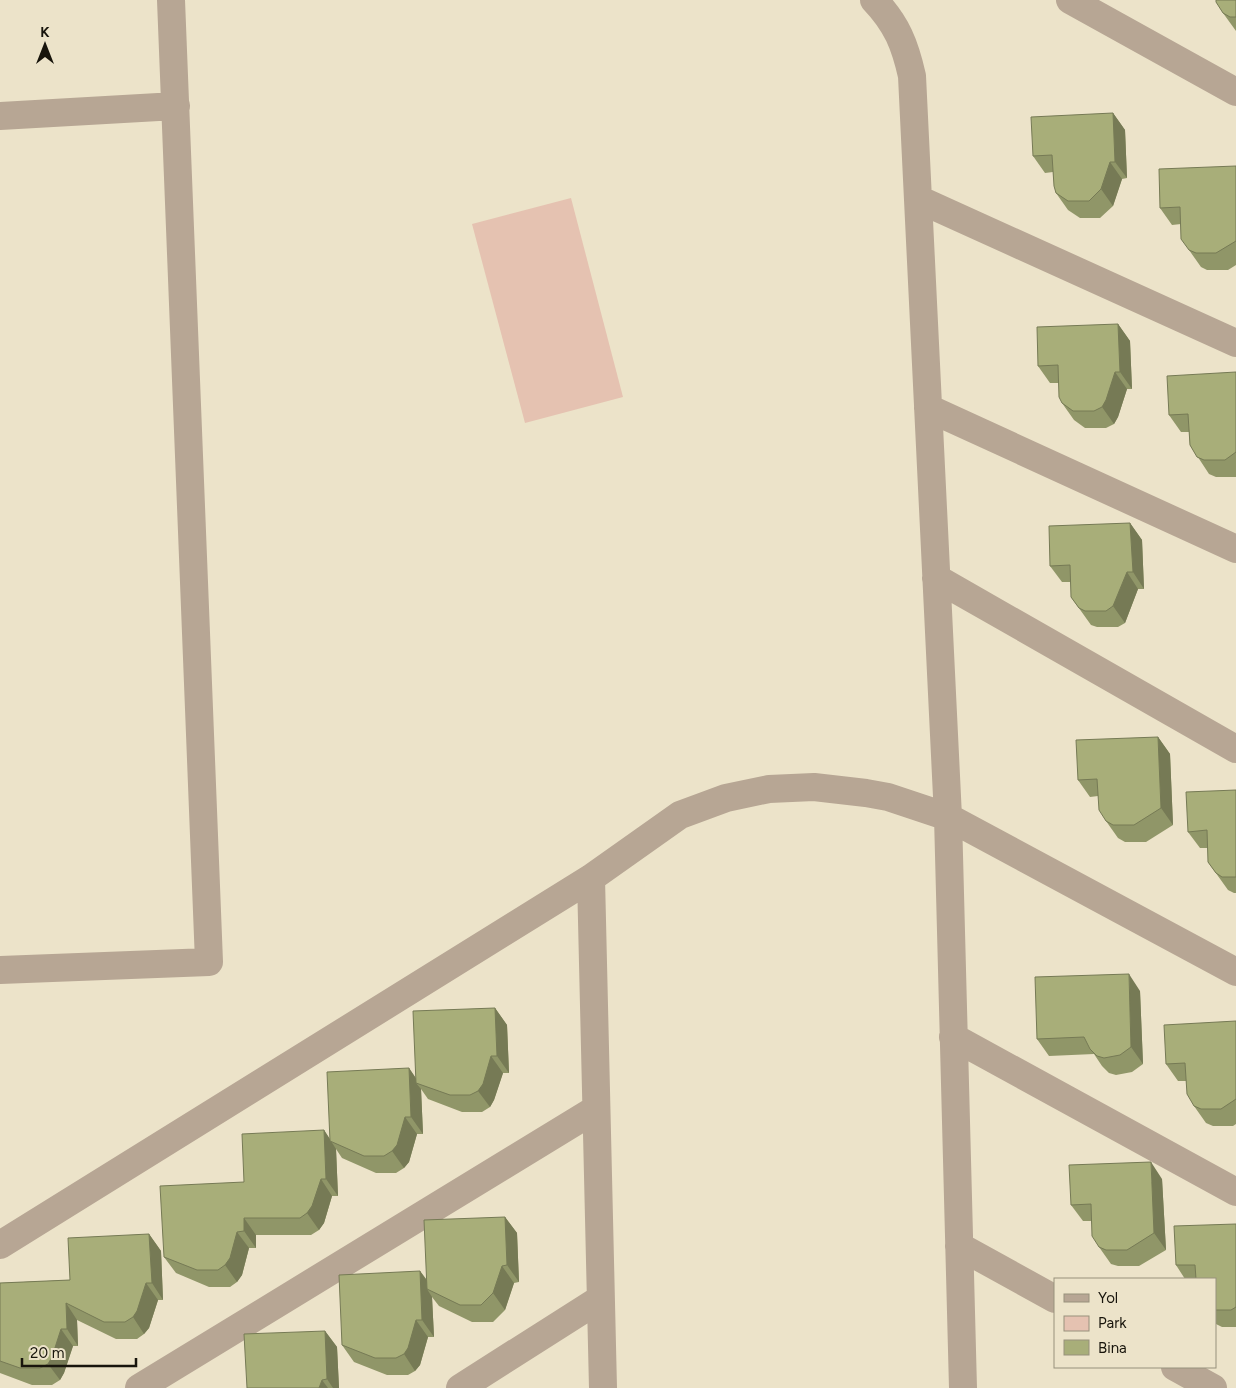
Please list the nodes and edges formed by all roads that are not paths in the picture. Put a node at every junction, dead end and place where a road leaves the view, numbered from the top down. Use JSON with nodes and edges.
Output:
{"nodes":[{"id":1,"x":172,"y":0,"type":"edge"},
{"id":2,"x":874,"y":0,"type":"edge"},
{"id":3,"x":1070,"y":0,"type":"edge"},
{"id":4,"x":1236,"y":92,"type":"edge"},
{"id":5,"x":176,"y":106,"type":"junction"},
{"id":6,"x":0,"y":116,"type":"edge"},
{"id":7,"x":918,"y":199,"type":"junction"},
{"id":8,"x":1236,"y":343,"type":"edge"},
{"id":9,"x":928,"y":408,"type":"junction"},
{"id":10,"x":1236,"y":549,"type":"edge"},
{"id":11,"x":936,"y":578,"type":"junction"},
{"id":12,"x":1236,"y":749,"type":"edge"},
{"id":13,"x":948,"y":817,"type":"junction"},
{"id":14,"x":591,"y":878,"type":"junction"},
{"id":15,"x":0,"y":970,"type":"edge"},
{"id":16,"x":1236,"y":972,"type":"edge"},
{"id":17,"x":954,"y":1036,"type":"junction"},
{"id":18,"x":596,"y":1109,"type":"junction"},
{"id":19,"x":1236,"y":1192,"type":"edge"},
{"id":20,"x":0,"y":1245,"type":"edge"},
{"id":21,"x":959,"y":1246,"type":"junction"},
{"id":22,"x":1054,"y":1298,"type":"edge"},
{"id":23,"x":600,"y":1299,"type":"junction"},
{"id":24,"x":1177,"y":1368,"type":"edge"},
{"id":25,"x":139,"y":1388,"type":"edge"},
{"id":26,"x":460,"y":1388,"type":"edge"},
{"id":27,"x":602,"y":1388,"type":"edge"},
{"id":28,"x":963,"y":1388,"type":"edge"},
{"id":29,"x":1213,"y":1388,"type":"edge"}],
"edges":[{"from":1,"to":5,"type":"street"},
{"from":2,"to":7,"type":"street"},
{"from":3,"to":4,"type":"street"},
{"from":5,"to":6,"type":"street"},
{"from":5,"to":15,"type":"street"},
{"from":7,"to":8,"type":"street"},
{"from":7,"to":9,"type":"street"},
{"from":9,"to":10,"type":"street"},
{"from":9,"to":11,"type":"street"},
{"from":11,"to":12,"type":"street"},
{"from":11,"to":13,"type":"street"},
{"from":13,"to":14,"type":"street"},
{"from":13,"to":16,"type":"street"},
{"from":13,"to":17,"type":"street"},
{"from":14,"to":18,"type":"street"},
{"from":14,"to":20,"type":"street"},
{"from":17,"to":19,"type":"street"},
{"from":17,"to":21,"type":"street"},
{"from":18,"to":23,"type":"street"},
{"from":18,"to":25,"type":"street"},
{"from":21,"to":22,"type":"street"},
{"from":21,"to":28,"type":"street"},
{"from":23,"to":26,"type":"street"},
{"from":23,"to":27,"type":"street"},
{"from":24,"to":29,"type":"street"}]}
